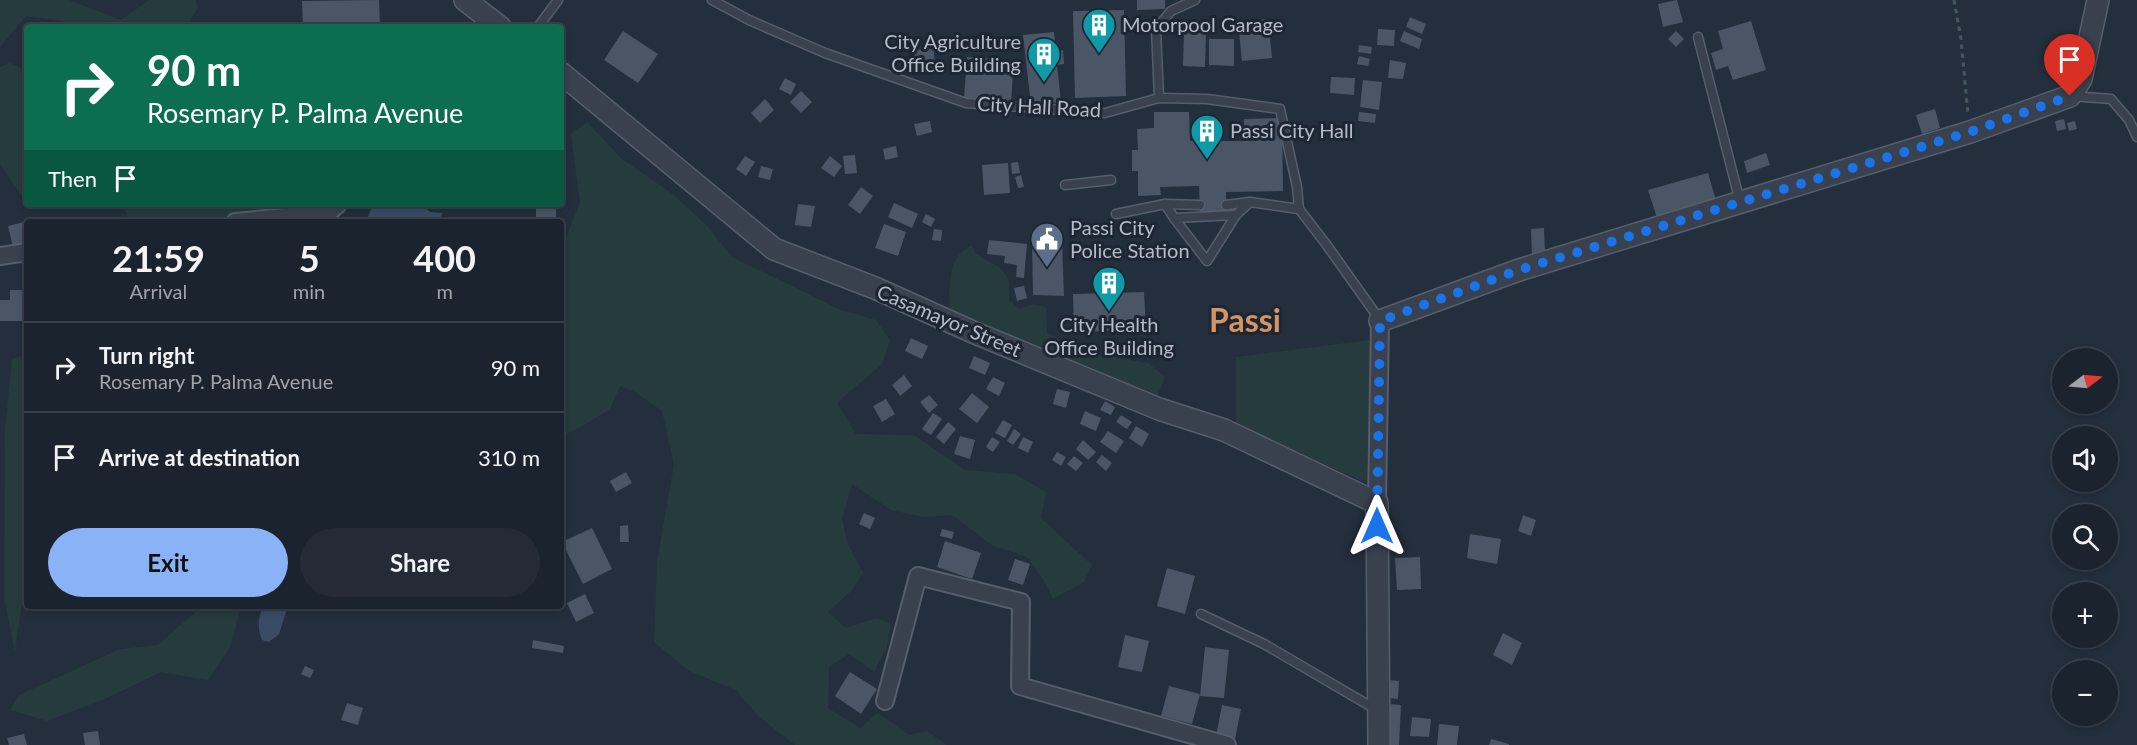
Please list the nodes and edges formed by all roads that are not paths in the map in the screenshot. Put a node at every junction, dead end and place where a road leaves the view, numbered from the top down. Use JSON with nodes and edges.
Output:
{"nodes":[{"id":1,"x":465,"y":0,"type":"edge"},
{"id":2,"x":558,"y":0,"type":"edge"},
{"id":3,"x":712,"y":0,"type":"edge"},
{"id":4,"x":1195,"y":0,"type":"edge"},
{"id":5,"x":2098,"y":0,"type":"edge"},
{"id":6,"x":496,"y":24,"type":"edge"},
{"id":7,"x":540,"y":24,"type":"edge"},
{"id":8,"x":1698,"y":37,"type":"dead end"},
{"id":9,"x":564,"y":75,"type":"edge"},
{"id":10,"x":2070,"y":96,"type":"junction"},
{"id":11,"x":1159,"y":98,"type":"junction"},
{"id":12,"x":2137,"y":137,"type":"edge"},
{"id":13,"x":1111,"y":180,"type":"dead end"},
{"id":14,"x":1065,"y":185,"type":"dead end"},
{"id":15,"x":1250,"y":202,"type":"junction"},
{"id":16,"x":1740,"y":202,"type":"junction"},
{"id":17,"x":1165,"y":204,"type":"junction"},
{"id":18,"x":1200,"y":205,"type":"dead end"},
{"id":19,"x":1226,"y":205,"type":"dead end"},
{"id":20,"x":335,"y":207,"type":"edge"},
{"id":21,"x":1299,"y":209,"type":"junction"},
{"id":22,"x":1116,"y":214,"type":"dead end"},
{"id":23,"x":1236,"y":215,"type":"junction"},
{"id":24,"x":1174,"y":218,"type":"junction"},
{"id":25,"x":266,"y":219,"type":"edge"},
{"id":26,"x":24,"y":252,"type":"edge"},
{"id":27,"x":0,"y":255,"type":"edge"},
{"id":28,"x":1380,"y":321,"type":"junction"},
{"id":29,"x":1377,"y":503,"type":"junction"},
{"id":30,"x":1201,"y":614,"type":"dead end"},
{"id":31,"x":885,"y":701,"type":"dead end"},
{"id":32,"x":1378,"y":712,"type":"junction"},
{"id":33,"x":1227,"y":745,"type":"edge"},
{"id":34,"x":1379,"y":745,"type":"edge"}],
"edges":[{"from":1,"to":6,"type":"street"},
{"from":2,"to":7,"type":"lane"},
{"from":3,"to":11,"type":"lane","name":"City Hall Road"},
{"from":4,"to":11,"type":"lane"},
{"from":5,"to":10,"type":"street"},
{"from":8,"to":16,"type":"lane"},
{"from":9,"to":29,"type":"street","name":"Casamayor Street"},
{"from":10,"to":12,"type":"lane"},
{"from":10,"to":16,"type":"street"},
{"from":11,"to":21,"type":"lane","name":"City Hall Road"},
{"from":13,"to":14,"type":"lane"},
{"from":15,"to":19,"type":"lane"},
{"from":15,"to":21,"type":"lane"},
{"from":15,"to":23,"type":"lane"},
{"from":16,"to":28,"type":"street"},
{"from":17,"to":18,"type":"lane"},
{"from":17,"to":22,"type":"lane"},
{"from":17,"to":24,"type":"lane"},
{"from":20,"to":25,"type":"street"},
{"from":21,"to":28,"type":"lane"},
{"from":23,"to":24,"type":"lane"},
{"from":23,"to":24,"type":"lane"},
{"from":26,"to":27,"type":"street"},
{"from":28,"to":29,"type":"street"},
{"from":29,"to":32,"type":"street"},
{"from":30,"to":32,"type":"lane"},
{"from":31,"to":33,"type":"street"},
{"from":32,"to":34,"type":"street"}]}
